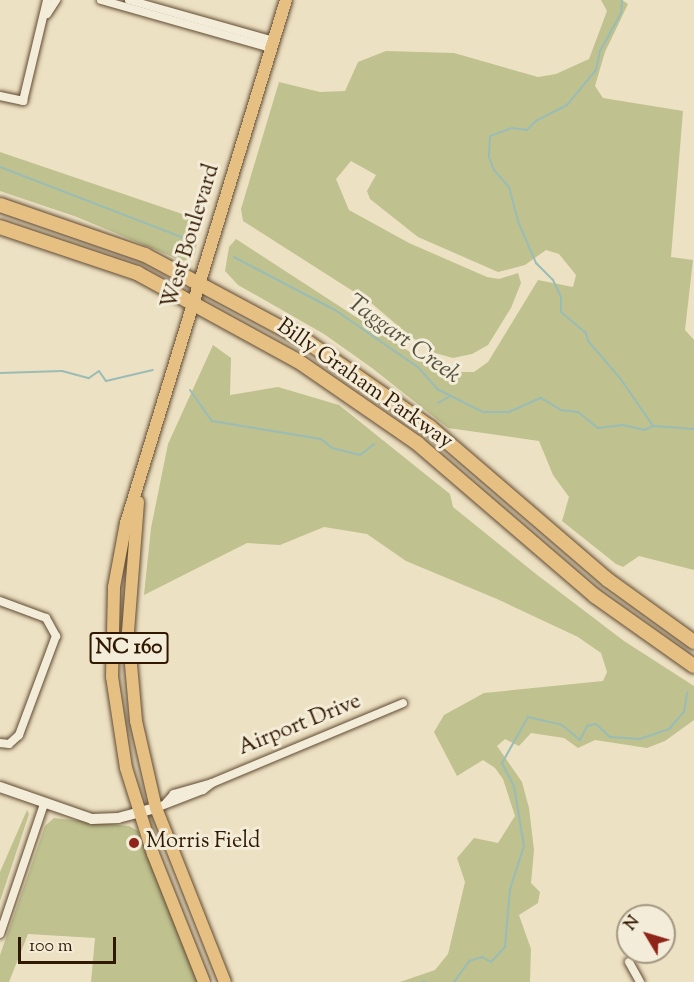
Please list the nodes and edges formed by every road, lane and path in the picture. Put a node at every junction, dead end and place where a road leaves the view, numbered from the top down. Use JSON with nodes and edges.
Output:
{"nodes":[{"id":1,"x":47,"y":0,"type":"edge"},
{"id":2,"x":56,"y":0,"type":"edge"},
{"id":3,"x":101,"y":0,"type":"edge"},
{"id":4,"x":129,"y":0,"type":"edge"},
{"id":5,"x":286,"y":0,"type":"edge"},
{"id":6,"x":47,"y":15,"type":"junction"},
{"id":7,"x":272,"y":45,"type":"junction"},
{"id":8,"x":0,"y":96,"type":"edge"},
{"id":9,"x":0,"y":205,"type":"edge"},
{"id":10,"x":0,"y":227,"type":"edge"},
{"id":11,"x":201,"y":282,"type":"junction"},
{"id":12,"x":195,"y":302,"type":"junction"},
{"id":13,"x":139,"y":486,"type":"junction"},
{"id":14,"x":0,"y":601,"type":"edge"},
{"id":15,"x":694,"y":642,"type":"edge"},
{"id":16,"x":694,"y":666,"type":"edge"},
{"id":17,"x":403,"y":703,"type":"dead end"},
{"id":18,"x":0,"y":743,"type":"edge"},
{"id":19,"x":0,"y":787,"type":"edge"},
{"id":20,"x":44,"y":804,"type":"junction"},
{"id":21,"x":161,"y":806,"type":"junction"},
{"id":22,"x":138,"y":813,"type":"junction"},
{"id":23,"x":0,"y":934,"type":"edge"},
{"id":24,"x":630,"y":964,"type":"edge"},
{"id":25,"x":204,"y":982,"type":"edge"},
{"id":26,"x":225,"y":982,"type":"edge"},
{"id":27,"x":640,"y":982,"type":"edge"}],
"edges":[{"from":1,"to":6,"type":"street"},
{"from":2,"to":6,"type":"street"},
{"from":3,"to":7,"type":"street"},
{"from":4,"to":7,"type":"street"},
{"from":5,"to":7,"type":"main road","name":"West Boulevard","number":"NC 160"},
{"from":6,"to":8,"type":"street"},
{"from":7,"to":11,"type":"main road","name":"West Boulevard","number":"NC 160"},
{"from":9,"to":11,"type":"highway","name":"Billy Graham Parkway"},
{"from":10,"to":12,"type":"highway","name":"Billy Graham Parkway"},
{"from":11,"to":12,"type":"main road","name":"West Boulevard","number":"NC 160"},
{"from":11,"to":15,"type":"highway","name":"Billy Graham Parkway"},
{"from":12,"to":13,"type":"main road","name":"West Boulevard","number":"NC 160"},
{"from":12,"to":16,"type":"highway","name":"Billy Graham Parkway"},
{"from":13,"to":21,"type":"main road","name":"West Boulevard","number":"NC 160"},
{"from":13,"to":22,"type":"main road","name":"West Boulevard","number":"NC 160"},
{"from":14,"to":18,"type":"street"},
{"from":17,"to":21,"type":"street","name":"Airport Drive"},
{"from":19,"to":20,"type":"street","name":"Airport Drive"},
{"from":20,"to":22,"type":"street","name":"Airport Drive"},
{"from":20,"to":23,"type":"street"},
{"from":21,"to":22,"type":"street","name":"Airport Drive"},
{"from":21,"to":26,"type":"main road","name":"West Boulevard","number":"NC 160"},
{"from":22,"to":25,"type":"main road","name":"West Boulevard","number":"NC 160"},
{"from":24,"to":27,"type":"street"}]}
